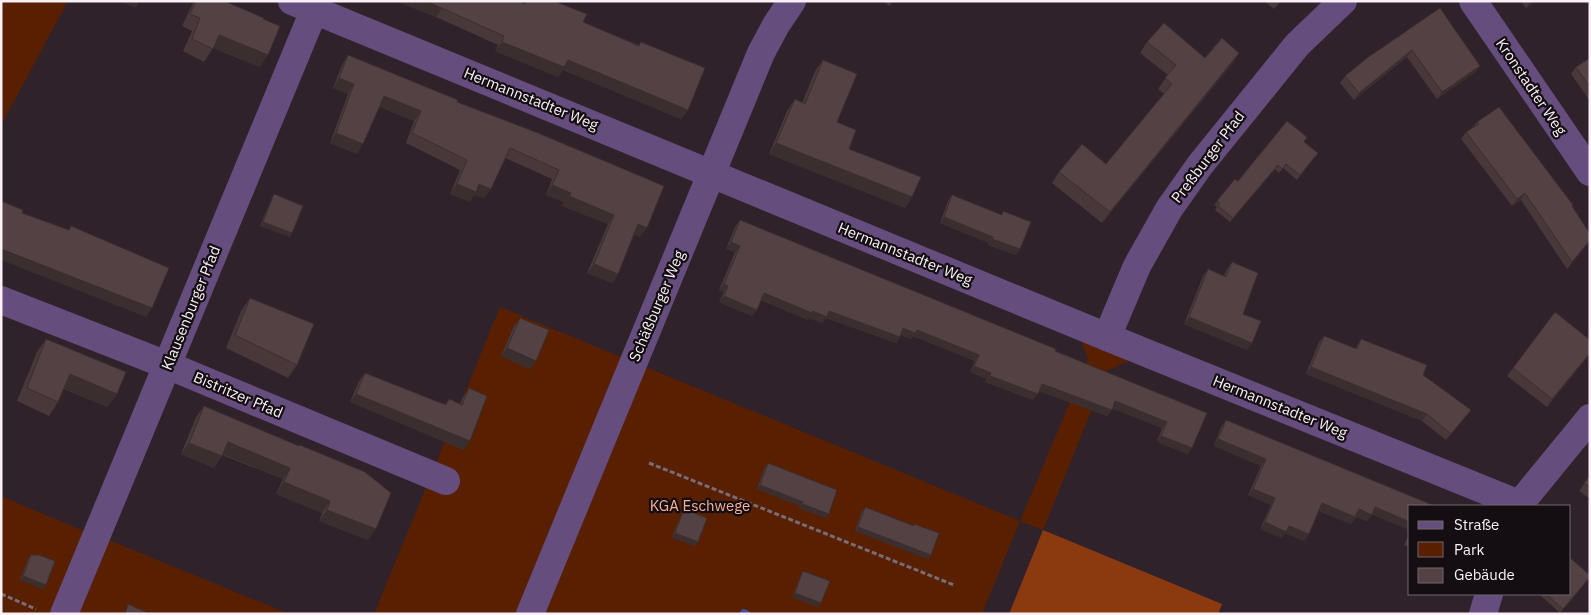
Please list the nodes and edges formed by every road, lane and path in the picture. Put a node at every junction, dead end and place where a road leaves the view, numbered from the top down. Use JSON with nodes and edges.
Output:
{"nodes":[{"id":1,"x":792,"y":1,"type":"edge"},
{"id":2,"x":1343,"y":1,"type":"edge"},
{"id":3,"x":1473,"y":1,"type":"edge"},
{"id":4,"x":308,"y":4,"type":"edge"},
{"id":5,"x":1590,"y":172,"type":"edge"},
{"id":6,"x":712,"y":174,"type":"junction"},
{"id":7,"x":1,"y":300,"type":"edge"},
{"id":8,"x":1107,"y":337,"type":"junction"},
{"id":9,"x":167,"y":365,"type":"junction"},
{"id":10,"x":1590,"y":418,"type":"edge"},
{"id":11,"x":648,"y":463,"type":"dead end"},
{"id":12,"x":446,"y":481,"type":"dead end"},
{"id":13,"x":1518,"y":505,"type":"edge"},
{"id":14,"x":954,"y":585,"type":"dead end"},
{"id":15,"x":1,"y":594,"type":"edge"},
{"id":16,"x":1489,"y":595,"type":"edge"},
{"id":17,"x":36,"y":609,"type":"dead end"},
{"id":18,"x":64,"y":614,"type":"edge"},
{"id":19,"x":530,"y":614,"type":"edge"},
{"id":20,"x":1483,"y":614,"type":"edge"}],
"edges":[{"from":1,"to":6,"type":"lane","name":"Schäßburger Weg"},
{"from":2,"to":8,"type":"lane","name":"Preßburger Pfad"},
{"from":3,"to":5,"type":"lane","name":"Kronstadter Weg"},
{"from":4,"to":6,"type":"lane","name":"Hermannstadter Weg"},
{"from":4,"to":9,"type":"lane","name":"Klausenburger Pfad"},
{"from":6,"to":8,"type":"lane","name":"Hermannstadter Weg"},
{"from":6,"to":19,"type":"lane","name":"Schäßburger Weg"},
{"from":7,"to":9,"type":"lane","name":"Bistritzer Pfad"},
{"from":8,"to":13,"type":"lane","name":"Hermannstadter Weg"},
{"from":9,"to":12,"type":"lane","name":"Bistritzer Pfad"},
{"from":9,"to":18,"type":"lane","name":"Klausenburger Pfad"},
{"from":10,"to":13,"type":"lane"},
{"from":11,"to":14,"type":"path"},
{"from":15,"to":17,"type":"path"},
{"from":16,"to":20,"type":"lane"}]}
